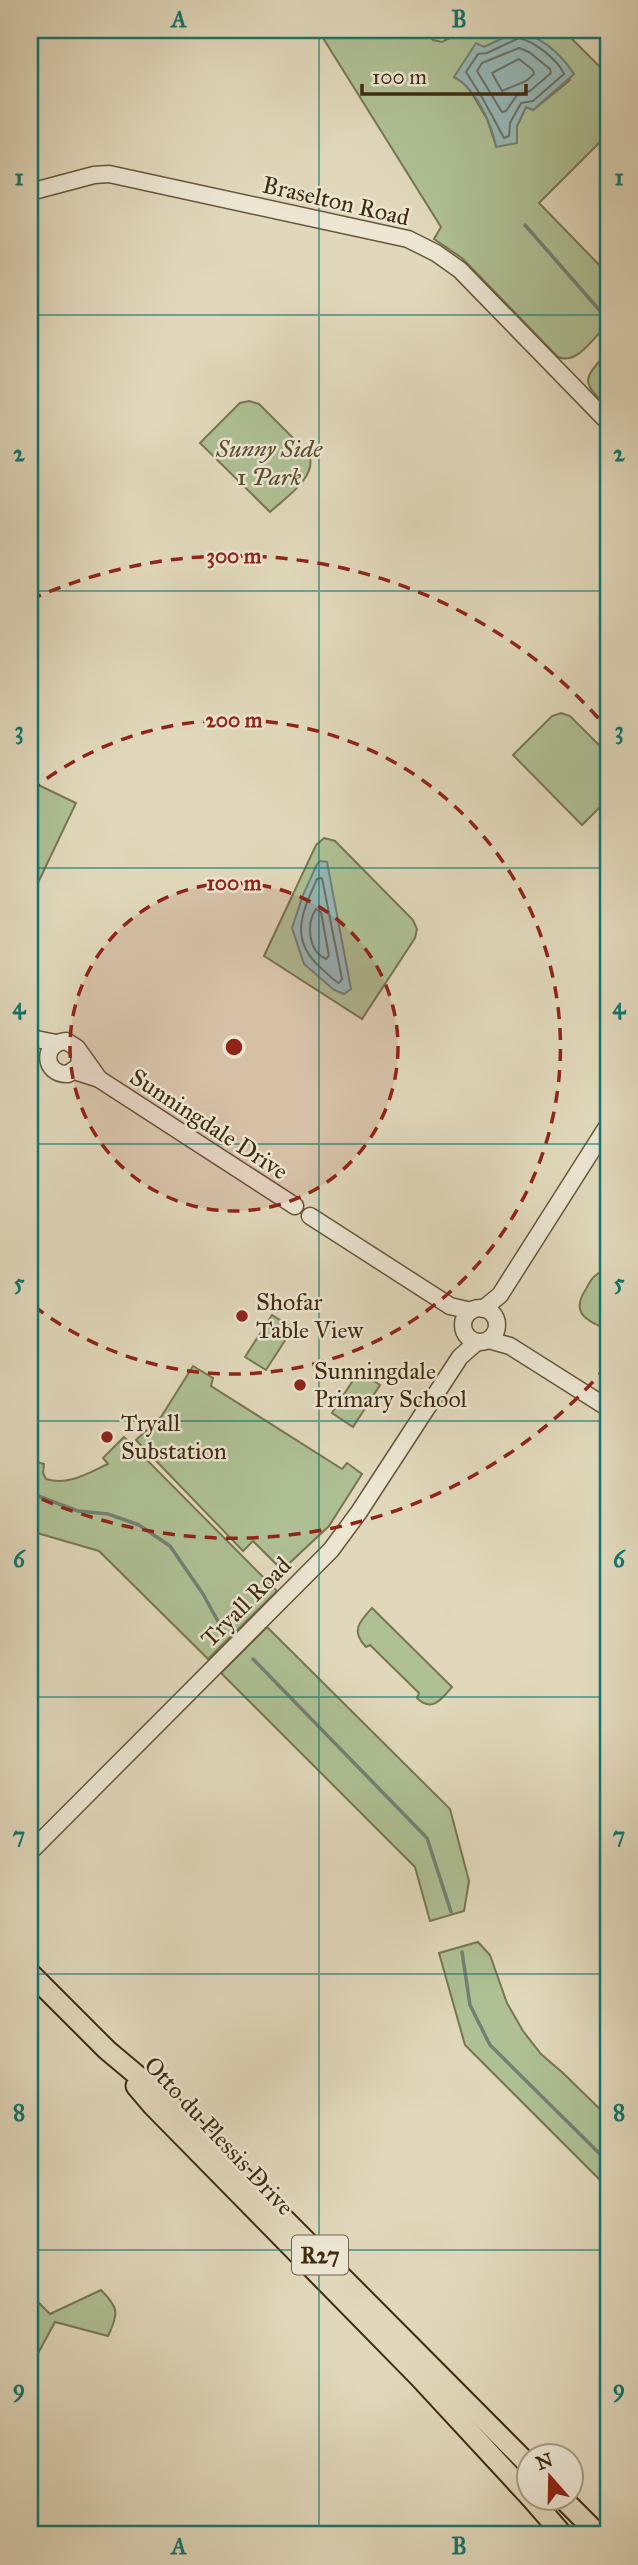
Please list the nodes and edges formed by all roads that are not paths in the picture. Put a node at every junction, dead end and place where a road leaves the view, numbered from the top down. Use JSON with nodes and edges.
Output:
{"nodes":[{"id":1,"x":30,"y":192,"type":"edge"},
{"id":2,"x":608,"y":422,"type":"edge"},
{"id":3,"x":33,"y":1037,"type":"edge"},
{"id":4,"x":56,"y":1043,"type":"junction"},
{"id":5,"x":80,"y":1053,"type":"junction"},
{"id":6,"x":47,"y":1058,"type":"junction"},
{"id":7,"x":74,"y":1071,"type":"junction"},
{"id":8,"x":99,"y":1079,"type":"junction"},
{"id":9,"x":608,"y":1125,"type":"edge"},
{"id":10,"x":480,"y":1326,"type":"junction"},
{"id":11,"x":608,"y":1408,"type":"edge"},
{"id":12,"x":30,"y":1852,"type":"edge"},
{"id":13,"x":30,"y":1973,"type":"edge"},
{"id":14,"x":107,"y":2050,"type":"junction"},
{"id":15,"x":516,"y":2452,"type":"edge"},
{"id":16,"x":516,"y":2483,"type":"edge"},
{"id":17,"x":542,"y":2512,"type":"edge"},
{"id":18,"x":576,"y":2512,"type":"edge"},
{"id":19,"x":563,"y":2535,"type":"edge"},
{"id":20,"x":599,"y":2535,"type":"edge"}],
"edges":[{"from":1,"to":2,"type":"street","name":"Braselton Road"},
{"from":3,"to":4,"type":"street"},
{"from":3,"to":6,"type":"street"},
{"from":4,"to":5,"type":"street"},
{"from":4,"to":6,"type":"street"},
{"from":5,"to":7,"type":"street"},
{"from":5,"to":8,"type":"street","name":"Sunningdale Drive"},
{"from":6,"to":7,"type":"street"},
{"from":7,"to":8,"type":"street","name":"Sunningdale Drive"},
{"from":8,"to":10,"type":"street","name":"Sunningdale Drive"},
{"from":9,"to":10,"type":"street"},
{"from":10,"to":11,"type":"street"},
{"from":10,"to":12,"type":"street","name":"Tryall Road"},
{"from":13,"to":14,"type":"main road","name":"Otto du Plessis Drive","number":"R27"},
{"from":14,"to":15,"type":"main road","name":"Otto du Plessis Drive","number":"R27"},
{"from":14,"to":16,"type":"main road","name":"Otto du Plessis Drive","number":"R27"},
{"from":17,"to":19,"type":"main road","name":"Otto du Plessis Drive","number":"R27"},
{"from":18,"to":20,"type":"main road"}]}
